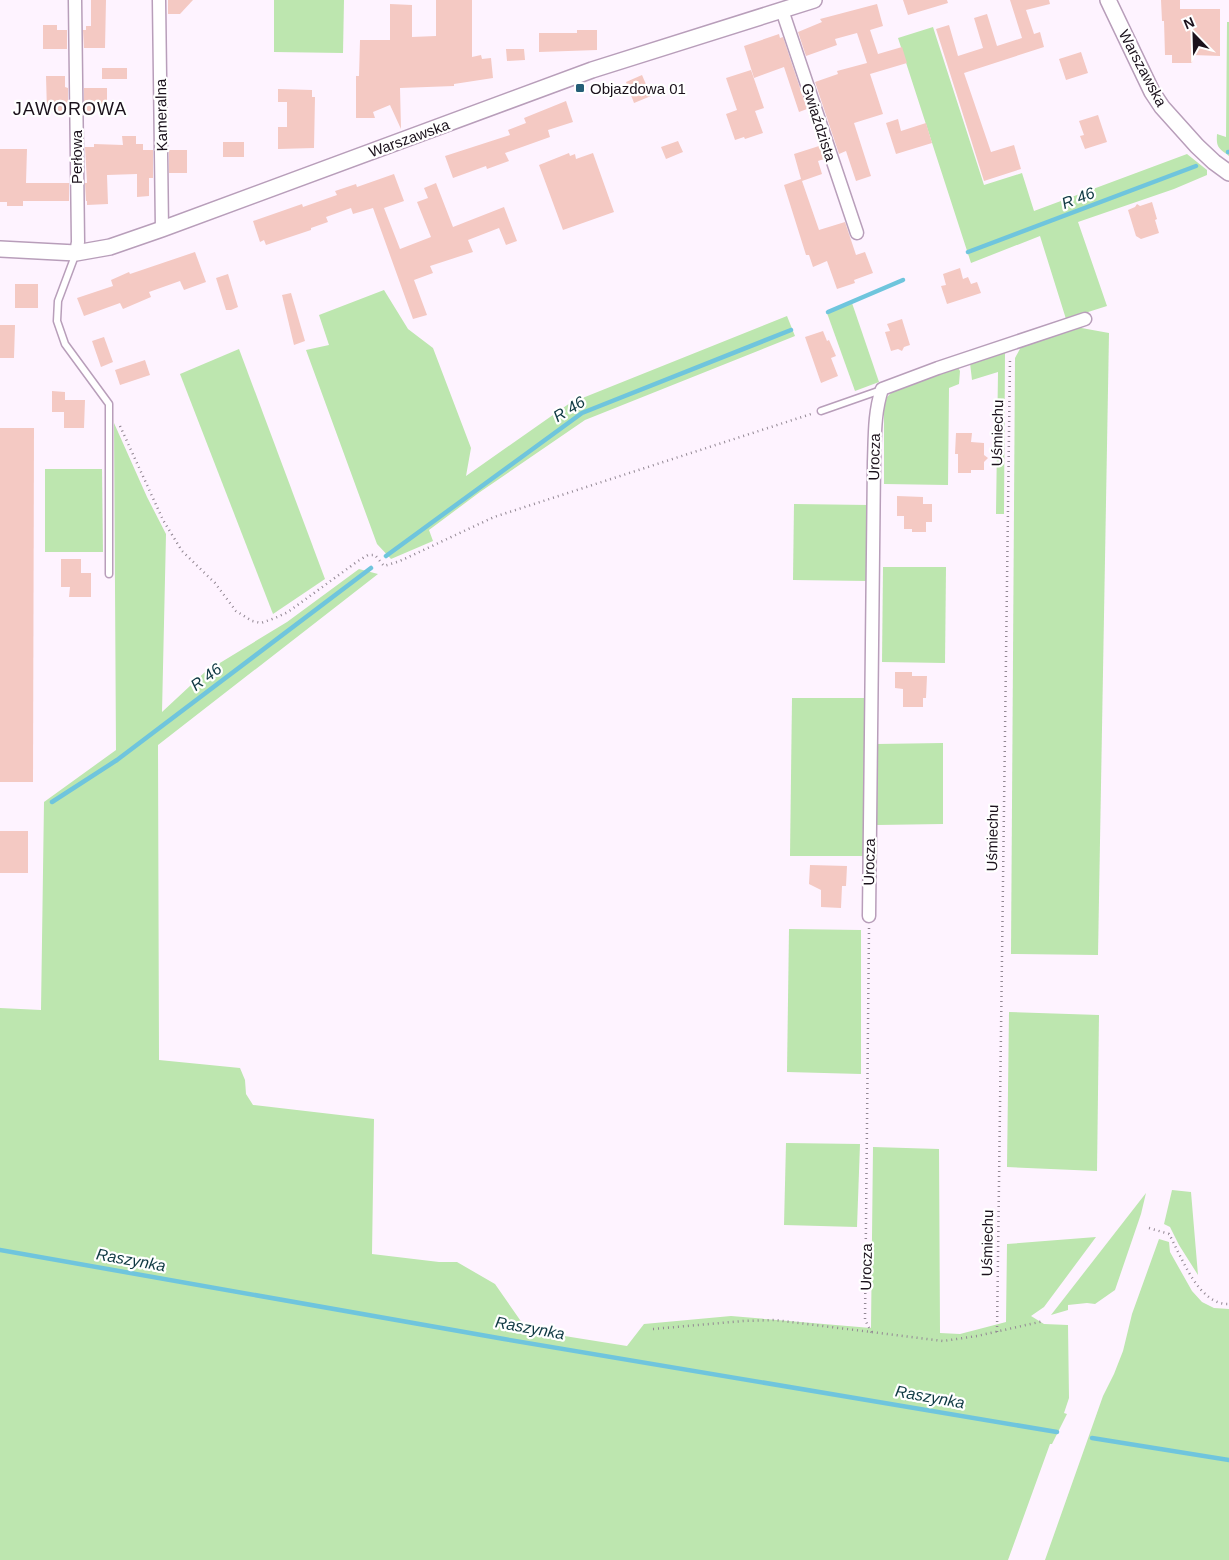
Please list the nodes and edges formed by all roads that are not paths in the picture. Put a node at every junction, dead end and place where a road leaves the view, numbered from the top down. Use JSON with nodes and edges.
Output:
{"nodes":[{"id":1,"x":75,"y":0,"type":"edge"},
{"id":2,"x":160,"y":0,"type":"edge"},
{"id":3,"x":814,"y":0,"type":"edge"},
{"id":4,"x":1108,"y":0,"type":"edge"},
{"id":5,"x":782,"y":10,"type":"junction"},
{"id":6,"x":1229,"y":172,"type":"edge"},
{"id":7,"x":162,"y":229,"type":"junction"},
{"id":8,"x":856,"y":233,"type":"dead end"},
{"id":9,"x":0,"y":249,"type":"edge"},
{"id":10,"x":76,"y":253,"type":"junction"},
{"id":11,"x":1085,"y":319,"type":"dead end"},
{"id":12,"x":882,"y":389,"type":"junction"},
{"id":13,"x":821,"y":411,"type":"road end"},
{"id":14,"x":109,"y":574,"type":"dead end"},
{"id":15,"x":869,"y":916,"type":"road end"}],
"edges":[{"from":1,"to":10,"type":"street","name":"Perłowa"},
{"from":2,"to":7,"type":"street","name":"Kameralna"},
{"from":3,"to":5,"type":"street","name":"Warszawska"},
{"from":4,"to":6,"type":"street","name":"Warszawska"},
{"from":5,"to":7,"type":"street","name":"Warszawska"},
{"from":5,"to":8,"type":"street","name":"Gwiaździsta"},
{"from":7,"to":10,"type":"street","name":"Warszawska"},
{"from":9,"to":10,"type":"street","name":"Warszawska"},
{"from":10,"to":14,"type":"lane"},
{"from":11,"to":12,"type":"street"},
{"from":12,"to":13,"type":"lane"},
{"from":12,"to":15,"type":"street","name":"Urocza"}]}
